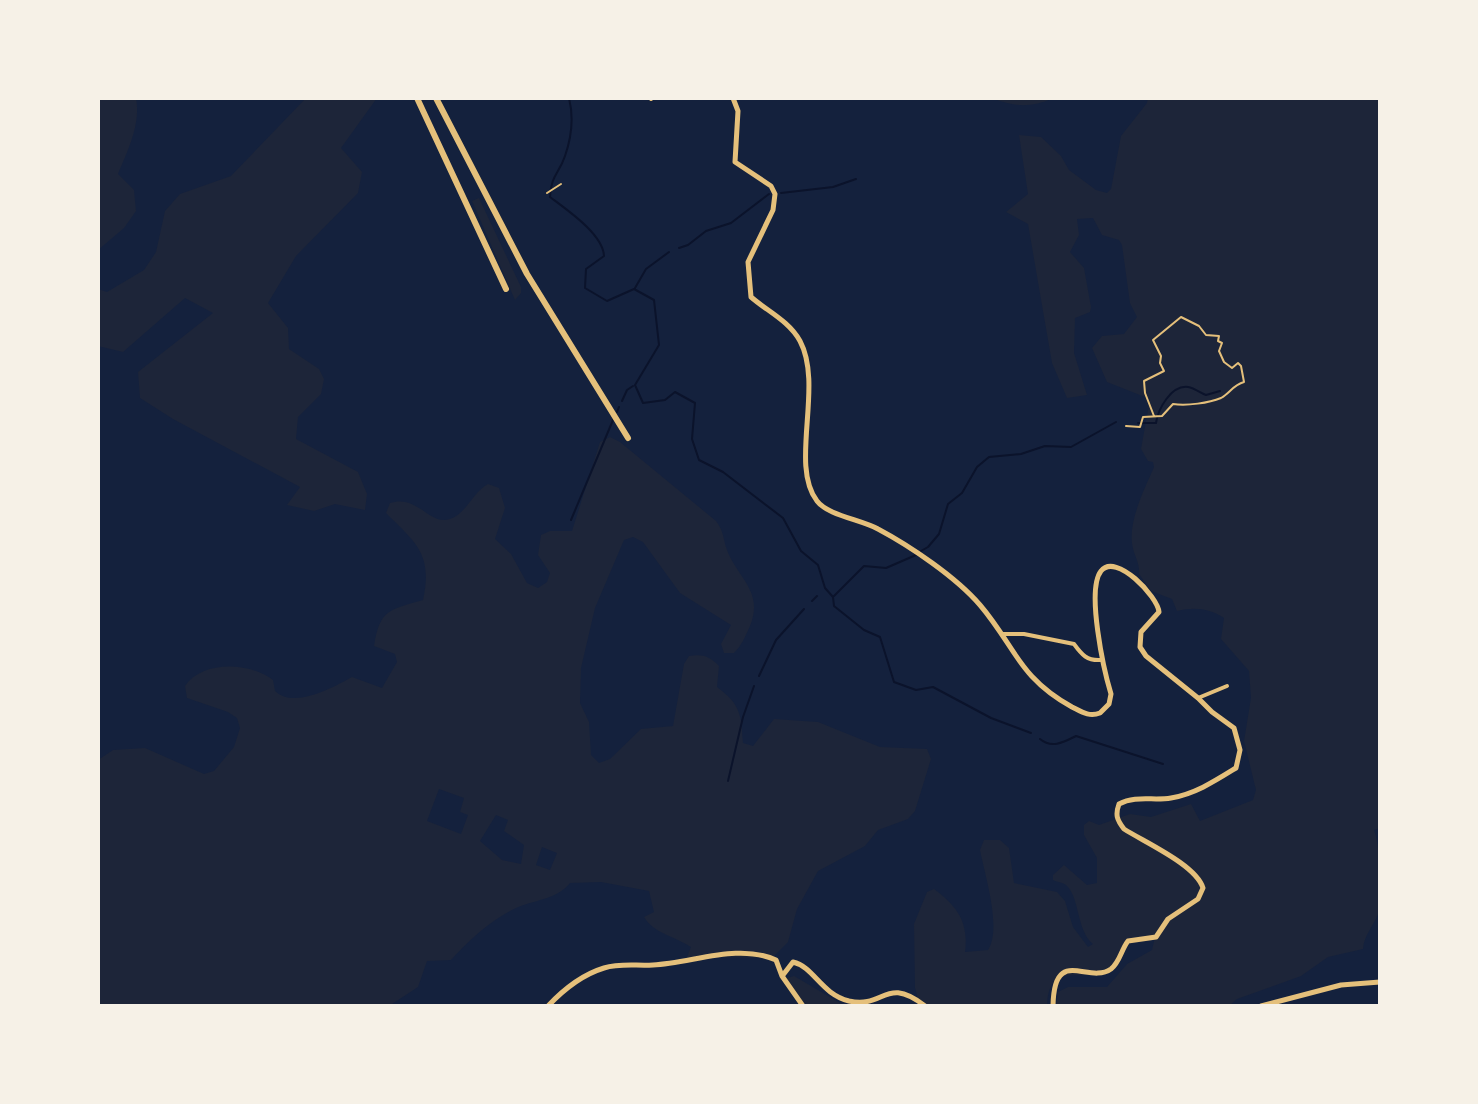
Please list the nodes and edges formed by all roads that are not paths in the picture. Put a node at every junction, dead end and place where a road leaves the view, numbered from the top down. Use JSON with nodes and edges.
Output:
{"nodes":[{"id":1,"x":417,"y":98,"type":"edge"},
{"id":2,"x":436,"y":98,"type":"edge"},
{"id":3,"x":733,"y":98,"type":"edge"},
{"id":4,"x":506,"y":289,"type":"dead end"},
{"id":5,"x":628,"y":438,"type":"dead end"},
{"id":6,"x":1000,"y":635,"type":"junction"},
{"id":7,"x":1101,"y":660,"type":"junction"},
{"id":8,"x":1227,"y":686,"type":"dead end"},
{"id":9,"x":1198,"y":698,"type":"junction"},
{"id":10,"x":782,"y":976,"type":"junction"},
{"id":11,"x":1380,"y":982,"type":"edge"},
{"id":12,"x":548,"y":1006,"type":"edge"},
{"id":13,"x":803,"y":1006,"type":"edge"},
{"id":14,"x":925,"y":1006,"type":"edge"},
{"id":15,"x":1053,"y":1006,"type":"edge"},
{"id":16,"x":1261,"y":1006,"type":"edge"}],
"edges":[{"from":1,"to":4,"type":"highway"},
{"from":2,"to":5,"type":"highway"},
{"from":3,"to":6,"type":"street"},
{"from":6,"to":7,"type":"street"},
{"from":6,"to":7,"type":"street"},
{"from":7,"to":9,"type":"street"},
{"from":8,"to":9,"type":"street"},
{"from":9,"to":15,"type":"street"},
{"from":10,"to":12,"type":"street"},
{"from":10,"to":13,"type":"street"},
{"from":10,"to":14,"type":"street"},
{"from":11,"to":16,"type":"street"}]}
